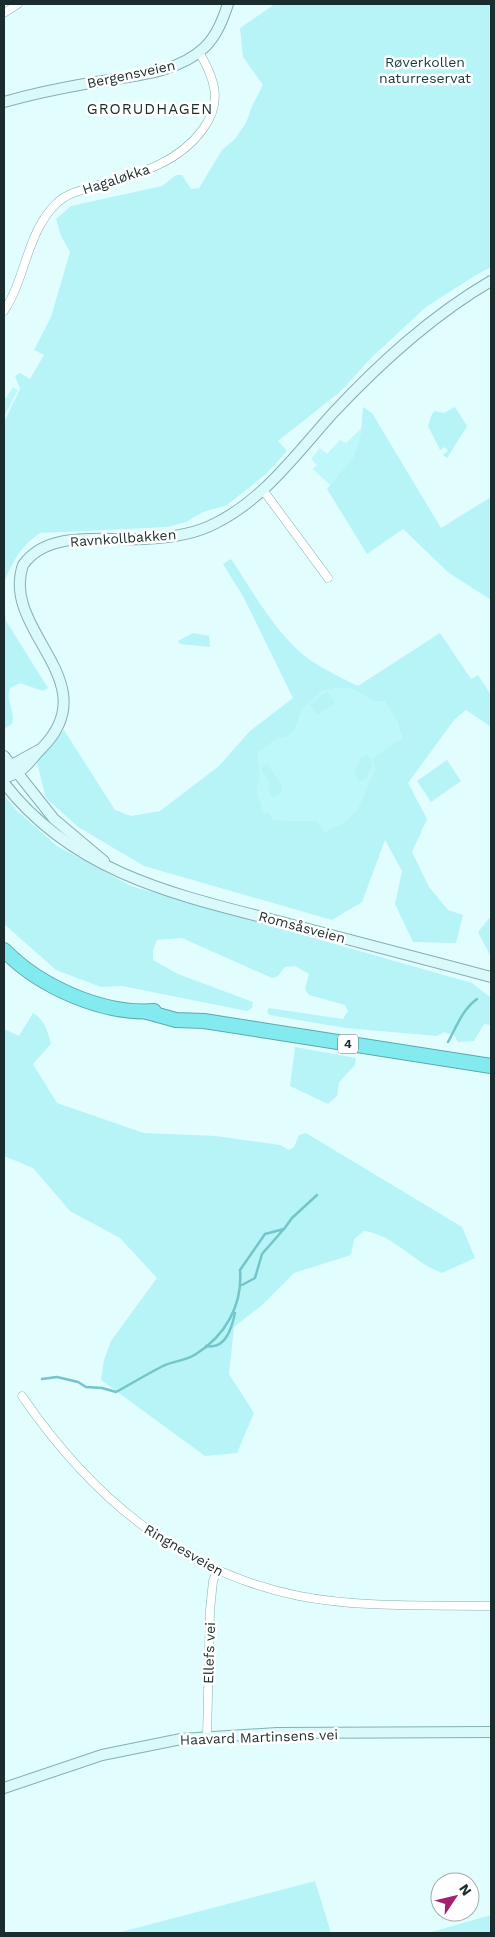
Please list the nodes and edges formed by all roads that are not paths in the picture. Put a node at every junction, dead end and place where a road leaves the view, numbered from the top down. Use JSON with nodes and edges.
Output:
{"nodes":[{"id":1,"x":18,"y":4,"type":"edge"},
{"id":2,"x":228,"y":4,"type":"edge"},
{"id":3,"x":4,"y":13,"type":"edge"},
{"id":4,"x":199,"y":52,"type":"junction"},
{"id":5,"x":4,"y":102,"type":"edge"},
{"id":6,"x":491,"y":281,"type":"edge"},
{"id":7,"x":4,"y":311,"type":"edge"},
{"id":8,"x":263,"y":490,"type":"junction"},
{"id":9,"x":328,"y":578,"type":"dead end"},
{"id":10,"x":4,"y":756,"type":"edge"},
{"id":11,"x":8,"y":773,"type":"edge"},
{"id":12,"x":4,"y":783,"type":"edge"},
{"id":13,"x":115,"y":869,"type":"junction"},
{"id":14,"x":4,"y":950,"type":"edge"},
{"id":15,"x":491,"y":977,"type":"edge"},
{"id":16,"x":491,"y":1066,"type":"edge"},
{"id":17,"x":22,"y":1396,"type":"dead end"},
{"id":18,"x":217,"y":1571,"type":"junction"},
{"id":19,"x":491,"y":1606,"type":"edge"},
{"id":20,"x":491,"y":1732,"type":"edge"},
{"id":21,"x":207,"y":1737,"type":"junction"},
{"id":22,"x":4,"y":1788,"type":"edge"}],
"edges":[{"from":1,"to":3,"type":"street"},
{"from":2,"to":4,"type":"street","name":"Bergensveien"},
{"from":4,"to":5,"type":"street","name":"Bergensveien"},
{"from":4,"to":7,"type":"street","name":"Hagaløkka"},
{"from":6,"to":8,"type":"street","name":"Ravnkollbakken"},
{"from":8,"to":9,"type":"street"},
{"from":8,"to":11,"type":"street","name":"Ravnkollbakken"},
{"from":10,"to":11,"type":"street","name":"Romsåsveien"},
{"from":11,"to":13,"type":"street","name":"Romsåsveien"},
{"from":12,"to":13,"type":"street","name":"Romsåsveien"},
{"from":13,"to":15,"type":"street","name":"Romsåsveien"},
{"from":14,"to":16,"type":"highway","number":"4"},
{"from":17,"to":18,"type":"street","name":"Ringnesveien"},
{"from":18,"to":19,"type":"street","name":"Ringnesveien"},
{"from":18,"to":21,"type":"street","name":"Ellefs vei"},
{"from":20,"to":21,"type":"street","name":"Haavard Martinsens vei"},
{"from":21,"to":22,"type":"street","name":"Haavard Martinsens vei"}]}
